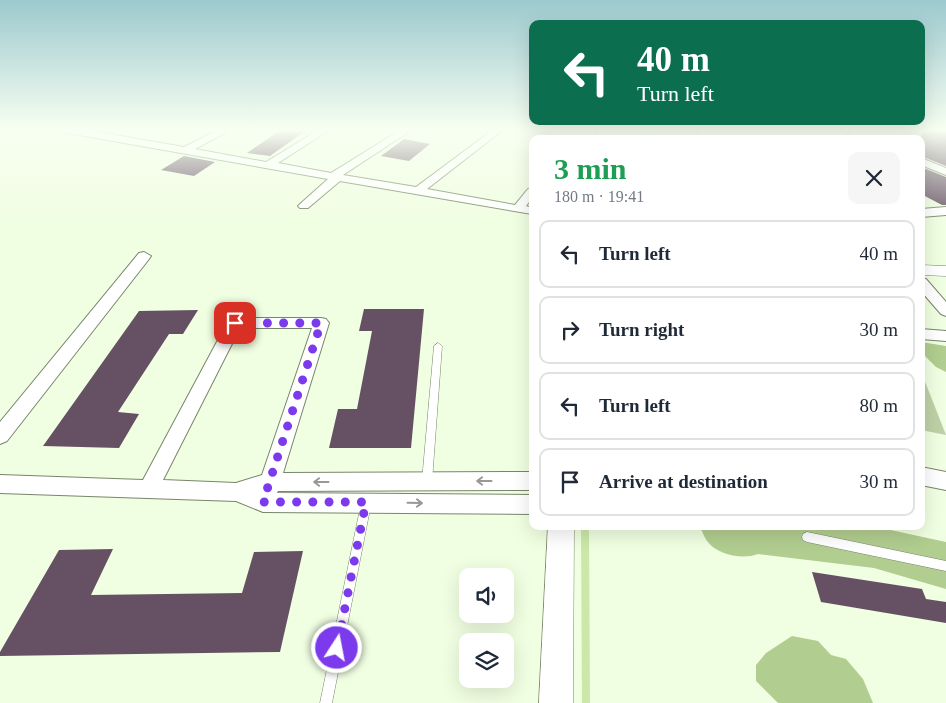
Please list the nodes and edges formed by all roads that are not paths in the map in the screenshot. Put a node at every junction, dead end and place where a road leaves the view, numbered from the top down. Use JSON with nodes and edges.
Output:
{"nodes":[{"id":1,"x":251,"y":162,"type":"edge"},
{"id":2,"x":273,"y":162,"type":"edge"},
{"id":3,"x":358,"y":162,"type":"edge"},
{"id":4,"x":457,"y":162,"type":"edge"},
{"id":5,"x":925,"y":163,"type":"edge"},
{"id":6,"x":268,"y":165,"type":"junction"},
{"id":7,"x":946,"y":172,"type":"edge"},
{"id":8,"x":335,"y":177,"type":"junction"},
{"id":9,"x":417,"y":192,"type":"junction"},
{"id":10,"x":529,"y":195,"type":"edge"},
{"id":11,"x":304,"y":206,"type":"dead end"},
{"id":12,"x":518,"y":209,"type":"junction"},
{"id":13,"x":529,"y":211,"type":"edge"},
{"id":14,"x":946,"y":211,"type":"edge"},
{"id":15,"x":925,"y":213,"type":"edge"},
{"id":16,"x":144,"y":256,"type":"dead end"},
{"id":17,"x":925,"y":270,"type":"edge"},
{"id":18,"x":946,"y":271,"type":"edge"},
{"id":19,"x":925,"y":287,"type":"edge"},
{"id":20,"x":946,"y":311,"type":"edge"},
{"id":21,"x":925,"y":334,"type":"edge"},
{"id":22,"x":946,"y":336,"type":"edge"},
{"id":23,"x":438,"y":346,"type":"dead end"},
{"id":24,"x":0,"y":436,"type":"edge"},
{"id":25,"x":925,"y":477,"type":"edge"},
{"id":26,"x":427,"y":481,"type":"junction"},
{"id":27,"x":529,"y":481,"type":"edge"},
{"id":28,"x":946,"y":481,"type":"edge"},
{"id":29,"x":270,"y":482,"type":"junction"},
{"id":30,"x":0,"y":484,"type":"edge"},
{"id":31,"x":149,"y":488,"type":"junction"},
{"id":32,"x":236,"y":492,"type":"junction"},
{"id":33,"x":263,"y":502,"type":"junction"},
{"id":34,"x":366,"y":502,"type":"junction"},
{"id":35,"x":529,"y":505,"type":"edge"},
{"id":36,"x":561,"y":530,"type":"edge"},
{"id":37,"x":807,"y":537,"type":"dead end"},
{"id":38,"x":946,"y":566,"type":"edge"},
{"id":39,"x":326,"y":703,"type":"edge"},
{"id":40,"x":556,"y":703,"type":"edge"}],
"edges":[{"from":1,"to":6,"type":"street"},
{"from":2,"to":6,"type":"street"},
{"from":3,"to":8,"type":"street"},
{"from":4,"to":9,"type":"street"},
{"from":5,"to":7,"type":"street"},
{"from":6,"to":8,"type":"street"},
{"from":8,"to":9,"type":"street"},
{"from":8,"to":11,"type":"street"},
{"from":9,"to":12,"type":"street"},
{"from":10,"to":12,"type":"street"},
{"from":12,"to":13,"type":"street"},
{"from":14,"to":15,"type":"street"},
{"from":16,"to":24,"type":"street"},
{"from":17,"to":18,"type":"street"},
{"from":19,"to":20,"type":"street"},
{"from":21,"to":22,"type":"street"},
{"from":23,"to":26,"type":"lane"},
{"from":25,"to":28,"type":"street"},
{"from":27,"to":26,"type":"street","one_way":true},
{"from":26,"to":29,"type":"street","one_way":true},
{"from":29,"to":31,"type":"street"},
{"from":29,"to":32,"type":"street"},
{"from":29,"to":33,"type":"street"},
{"from":30,"to":31,"type":"street"},
{"from":31,"to":32,"type":"street"},
{"from":32,"to":33,"type":"street"},
{"from":33,"to":34,"type":"street"},
{"from":34,"to":35,"type":"street","one_way":true},
{"from":34,"to":39,"type":"lane"},
{"from":36,"to":40,"type":"street"},
{"from":37,"to":38,"type":"lane"}]}
